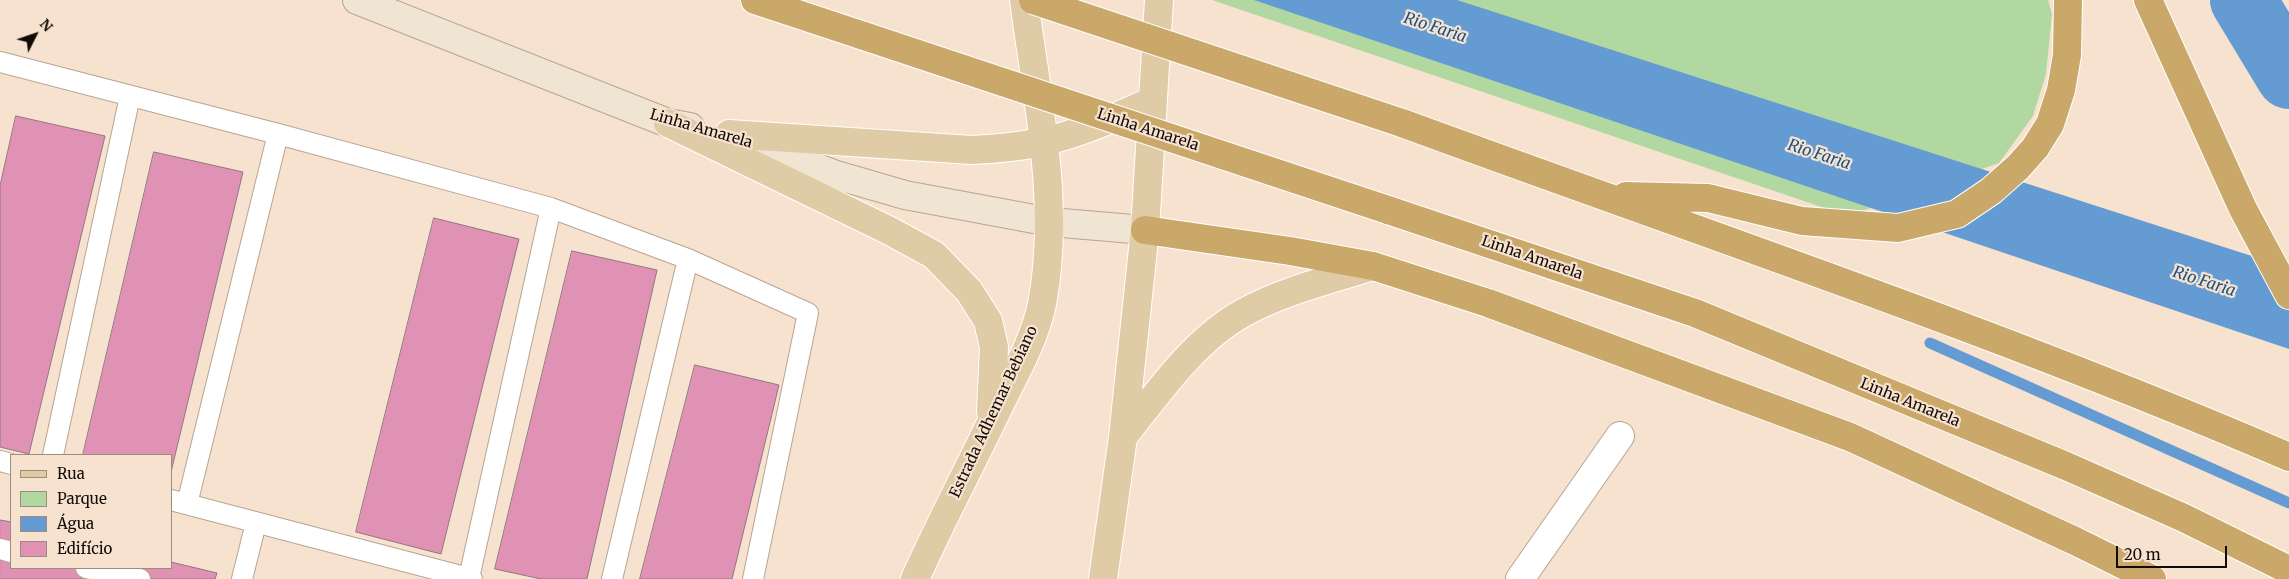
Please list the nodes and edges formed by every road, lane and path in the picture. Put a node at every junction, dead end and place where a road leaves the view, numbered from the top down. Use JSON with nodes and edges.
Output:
{"nodes":[{"id":1,"x":358,"y":0,"type":"edge"},
{"id":2,"x":755,"y":0,"type":"edge"},
{"id":3,"x":1024,"y":0,"type":"edge"},
{"id":4,"x":1033,"y":0,"type":"edge"},
{"id":5,"x":1159,"y":0,"type":"edge"},
{"id":6,"x":2068,"y":0,"type":"edge"},
{"id":7,"x":2148,"y":0,"type":"edge"},
{"id":8,"x":0,"y":62,"type":"edge"},
{"id":9,"x":130,"y":96,"type":"junction"},
{"id":10,"x":1154,"y":101,"type":"junction"},
{"id":11,"x":668,"y":123,"type":"junction"},
{"id":12,"x":278,"y":134,"type":"junction"},
{"id":13,"x":729,"y":134,"type":"junction"},
{"id":14,"x":1043,"y":142,"type":"junction"},
{"id":15,"x":1599,"y":195,"type":"junction"},
{"id":16,"x":551,"y":208,"type":"junction"},
{"id":17,"x":1050,"y":222,"type":"junction"},
{"id":18,"x":1145,"y":230,"type":"junction"},
{"id":19,"x":688,"y":259,"type":"junction"},
{"id":20,"x":1372,"y":266,"type":"junction"},
{"id":21,"x":2289,"y":295,"type":"edge"},
{"id":22,"x":991,"y":424,"type":"junction"},
{"id":23,"x":1620,"y":436,"type":"dead end"},
{"id":24,"x":1123,"y":437,"type":"junction"},
{"id":25,"x":52,"y":454,"type":"edge"},
{"id":26,"x":2289,"y":457,"type":"edge"},
{"id":27,"x":179,"y":502,"type":"edge"},
{"id":28,"x":256,"y":522,"type":"junction"},
{"id":29,"x":91,"y":569,"type":"edge"},
{"id":30,"x":2289,"y":570,"type":"edge"},
{"id":31,"x":140,"y":579,"type":"edge"},
{"id":32,"x":242,"y":579,"type":"edge"},
{"id":33,"x":471,"y":579,"type":"edge"},
{"id":34,"x":612,"y":579,"type":"edge"},
{"id":35,"x":753,"y":579,"type":"edge"},
{"id":36,"x":915,"y":579,"type":"edge"},
{"id":37,"x":1103,"y":579,"type":"edge"},
{"id":38,"x":1520,"y":579,"type":"edge"},
{"id":39,"x":2152,"y":579,"type":"edge"}],
"edges":[{"from":1,"to":11,"type":"main road","name":"Linha Amarela"},
{"from":2,"to":30,"type":"highway","name":"Linha Amarela","bridge":true},
{"from":3,"to":14,"type":"main road","name":"Estrada Adhemar Bebiano"},
{"from":4,"to":15,"type":"highway","bridge":true},
{"from":5,"to":10,"type":"main road"},
{"from":6,"to":15,"type":"highway"},
{"from":7,"to":21,"type":"highway"},
{"from":8,"to":9,"type":"lane"},
{"from":9,"to":12,"type":"lane"},
{"from":9,"to":25,"type":"lane"},
{"from":10,"to":14,"type":"main road"},
{"from":10,"to":18,"type":"main road"},
{"from":11,"to":13,"type":"main road","name":"Linha Amarela"},
{"from":11,"to":22,"type":"main road"},
{"from":12,"to":16,"type":"lane"},
{"from":12,"to":27,"type":"lane"},
{"from":13,"to":14,"type":"main road"},
{"from":13,"to":17,"type":"main road","name":"Linha Amarela"},
{"from":14,"to":17,"type":"main road","name":"Estrada Adhemar Bebiano"},
{"from":15,"to":26,"type":"highway"},
{"from":16,"to":19,"type":"lane"},
{"from":16,"to":33,"type":"lane"},
{"from":17,"to":18,"type":"main road","name":"Linha Amarela"},
{"from":17,"to":22,"type":"main road","name":"Estrada Adhemar Bebiano"},
{"from":18,"to":20,"type":"highway"},
{"from":18,"to":24,"type":"main road"},
{"from":19,"to":34,"type":"lane"},
{"from":19,"to":35,"type":"lane"},
{"from":20,"to":24,"type":"main road"},
{"from":20,"to":39,"type":"highway"},
{"from":22,"to":36,"type":"main road","name":"Estrada Adhemar Bebiano"},
{"from":23,"to":38,"type":"street"},
{"from":24,"to":37,"type":"main road"},
{"from":27,"to":28,"type":"lane"},
{"from":28,"to":32,"type":"lane"},
{"from":28,"to":33,"type":"lane"},
{"from":29,"to":31,"type":"lane"}]}
